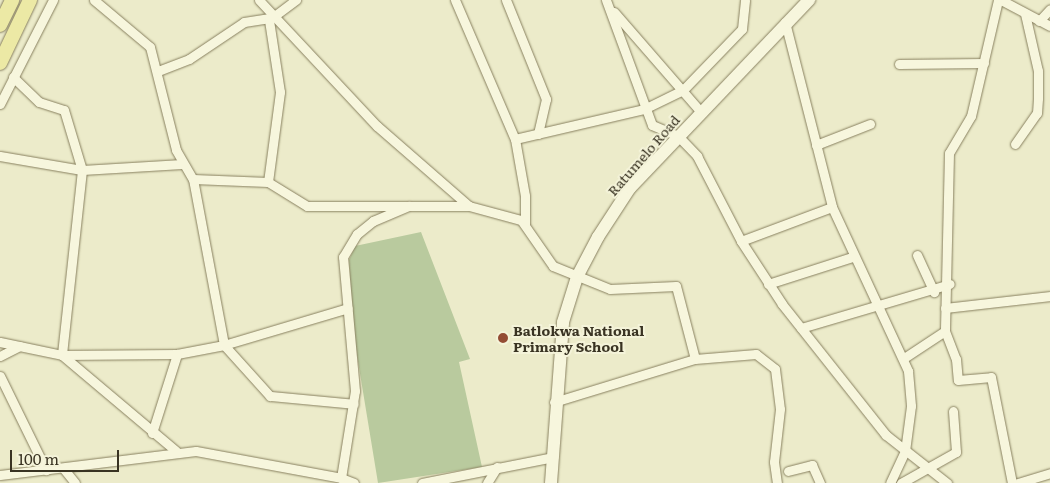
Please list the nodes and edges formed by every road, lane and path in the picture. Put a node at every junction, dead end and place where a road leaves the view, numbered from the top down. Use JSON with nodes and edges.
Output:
{"nodes":[{"id":1,"x":12,"y":0,"type":"edge"},
{"id":2,"x":30,"y":0,"type":"edge"},
{"id":3,"x":54,"y":0,"type":"edge"},
{"id":4,"x":94,"y":0,"type":"edge"},
{"id":5,"x":259,"y":0,"type":"edge"},
{"id":6,"x":296,"y":0,"type":"edge"},
{"id":7,"x":455,"y":0,"type":"edge"},
{"id":8,"x":506,"y":0,"type":"edge"},
{"id":9,"x":745,"y":0,"type":"edge"},
{"id":10,"x":809,"y":0,"type":"edge"},
{"id":11,"x":1000,"y":0,"type":"edge"},
{"id":12,"x":608,"y":4,"type":"edge"},
{"id":13,"x":1050,"y":9,"type":"edge"},
{"id":14,"x":1026,"y":14,"type":"junction"},
{"id":15,"x":272,"y":16,"type":"junction"},
{"id":16,"x":785,"y":22,"type":"junction"},
{"id":17,"x":1039,"y":22,"type":"junction"},
{"id":18,"x":0,"y":26,"type":"edge"},
{"id":19,"x":1050,"y":26,"type":"edge"},
{"id":20,"x":0,"y":63,"type":"edge"},
{"id":21,"x":984,"y":63,"type":"junction"},
{"id":22,"x":899,"y":64,"type":"dead end"},
{"id":23,"x":158,"y":72,"type":"junction"},
{"id":24,"x":13,"y":77,"type":"junction"},
{"id":25,"x":683,"y":90,"type":"junction"},
{"id":26,"x":0,"y":104,"type":"edge"},
{"id":27,"x":644,"y":109,"type":"junction"},
{"id":28,"x":701,"y":112,"type":"junction"},
{"id":29,"x":870,"y":124,"type":"dead end"},
{"id":30,"x":538,"y":134,"type":"junction"},
{"id":31,"x":678,"y":136,"type":"junction"},
{"id":32,"x":515,"y":139,"type":"junction"},
{"id":33,"x":1015,"y":144,"type":"dead end"},
{"id":34,"x":816,"y":145,"type":"junction"},
{"id":35,"x":0,"y":156,"type":"edge"},
{"id":36,"x":182,"y":164,"type":"junction"},
{"id":37,"x":82,"y":170,"type":"junction"},
{"id":38,"x":194,"y":179,"type":"junction"},
{"id":39,"x":268,"y":182,"type":"junction"},
{"id":40,"x":409,"y":206,"type":"junction"},
{"id":41,"x":469,"y":206,"type":"junction"},
{"id":42,"x":832,"y":207,"type":"junction"},
{"id":43,"x":525,"y":224,"type":"junction"},
{"id":44,"x":741,"y":241,"type":"junction"},
{"id":45,"x":917,"y":255,"type":"dead end"},
{"id":46,"x":852,"y":256,"type":"junction"},
{"id":47,"x":577,"y":278,"type":"junction"},
{"id":48,"x":768,"y":284,"type":"junction"},
{"id":49,"x":950,"y":284,"type":"junction"},
{"id":50,"x":934,"y":292,"type":"junction"},
{"id":51,"x":1050,"y":296,"type":"edge"},
{"id":52,"x":348,"y":308,"type":"junction"},
{"id":53,"x":875,"y":308,"type":"junction"},
{"id":54,"x":945,"y":308,"type":"junction"},
{"id":55,"x":801,"y":328,"type":"junction"},
{"id":56,"x":945,"y":331,"type":"junction"},
{"id":57,"x":0,"y":342,"type":"edge"},
{"id":58,"x":224,"y":345,"type":"junction"},
{"id":59,"x":20,"y":346,"type":"junction"},
{"id":60,"x":176,"y":354,"type":"junction"},
{"id":61,"x":62,"y":355,"type":"junction"},
{"id":62,"x":0,"y":356,"type":"edge"},
{"id":63,"x":904,"y":358,"type":"junction"},
{"id":64,"x":695,"y":359,"type":"junction"},
{"id":65,"x":0,"y":376,"type":"edge"},
{"id":66,"x":554,"y":402,"type":"junction"},
{"id":67,"x":354,"y":404,"type":"junction"},
{"id":68,"x":953,"y":411,"type":"dead end"},
{"id":69,"x":152,"y":433,"type":"junction"},
{"id":70,"x":176,"y":451,"type":"junction"},
{"id":71,"x":905,"y":451,"type":"junction"},
{"id":72,"x":553,"y":457,"type":"junction"},
{"id":73,"x":497,"y":467,"type":"junction"},
{"id":74,"x":63,"y":468,"type":"junction"},
{"id":75,"x":46,"y":470,"type":"junction"},
{"id":76,"x":929,"y":470,"type":"junction"},
{"id":77,"x":788,"y":471,"type":"dead end"},
{"id":78,"x":1050,"y":473,"type":"edge"},
{"id":79,"x":0,"y":475,"type":"edge"},
{"id":80,"x":340,"y":478,"type":"junction"},
{"id":81,"x":75,"y":483,"type":"edge"},
{"id":82,"x":354,"y":483,"type":"edge"},
{"id":83,"x":422,"y":483,"type":"edge"},
{"id":84,"x":487,"y":483,"type":"edge"},
{"id":85,"x":551,"y":483,"type":"edge"},
{"id":86,"x":777,"y":483,"type":"edge"},
{"id":87,"x":820,"y":483,"type":"edge"},
{"id":88,"x":890,"y":483,"type":"edge"},
{"id":89,"x":901,"y":483,"type":"edge"},
{"id":90,"x":947,"y":483,"type":"edge"},
{"id":91,"x":1012,"y":483,"type":"edge"},
{"id":92,"x":1018,"y":483,"type":"edge"}],
"edges":[{"from":1,"to":18,"type":"main road"},
{"from":2,"to":20,"type":"main road"},
{"from":3,"to":24,"type":"street"},
{"from":4,"to":23,"type":"street"},
{"from":5,"to":15,"type":"street"},
{"from":6,"to":15,"type":"street"},
{"from":7,"to":32,"type":"street"},
{"from":8,"to":30,"type":"street"},
{"from":9,"to":25,"type":"street"},
{"from":10,"to":16,"type":"street","name":"Ratumelo Road"},
{"from":11,"to":14,"type":"street"},
{"from":11,"to":21,"type":"street"},
{"from":12,"to":25,"type":"street"},
{"from":12,"to":27,"type":"street"},
{"from":13,"to":17,"type":"street"},
{"from":14,"to":17,"type":"street"},
{"from":14,"to":33,"type":"street"},
{"from":15,"to":23,"type":"street"},
{"from":15,"to":39,"type":"street"},
{"from":15,"to":41,"type":"street"},
{"from":16,"to":28,"type":"street","name":"Ratumelo Road"},
{"from":16,"to":34,"type":"street"},
{"from":17,"to":19,"type":"street"},
{"from":21,"to":22,"type":"street"},
{"from":21,"to":49,"type":"street"},
{"from":23,"to":36,"type":"street"},
{"from":24,"to":26,"type":"street"},
{"from":24,"to":37,"type":"street"},
{"from":25,"to":27,"type":"street"},
{"from":25,"to":28,"type":"street"},
{"from":27,"to":30,"type":"street"},
{"from":27,"to":31,"type":"street"},
{"from":28,"to":31,"type":"street","name":"Ratumelo Road"},
{"from":29,"to":34,"type":"street"},
{"from":30,"to":32,"type":"street"},
{"from":31,"to":44,"type":"street"},
{"from":31,"to":47,"type":"street","name":"Ratumelo Road"},
{"from":32,"to":43,"type":"street"},
{"from":34,"to":42,"type":"street"},
{"from":35,"to":37,"type":"street"},
{"from":36,"to":37,"type":"street"},
{"from":36,"to":38,"type":"street"},
{"from":37,"to":61,"type":"street"},
{"from":38,"to":39,"type":"street"},
{"from":38,"to":58,"type":"street"},
{"from":39,"to":40,"type":"street"},
{"from":40,"to":41,"type":"street"},
{"from":40,"to":52,"type":"street"},
{"from":41,"to":43,"type":"street"},
{"from":42,"to":44,"type":"street"},
{"from":42,"to":46,"type":"street"},
{"from":43,"to":47,"type":"street"},
{"from":44,"to":48,"type":"street"},
{"from":45,"to":50,"type":"street"},
{"from":46,"to":48,"type":"street"},
{"from":46,"to":53,"type":"street"},
{"from":47,"to":64,"type":"street"},
{"from":47,"to":66,"type":"street","name":"Ratumelo Road"},
{"from":48,"to":55,"type":"street"},
{"from":49,"to":50,"type":"street"},
{"from":49,"to":54,"type":"street"},
{"from":50,"to":53,"type":"street"},
{"from":51,"to":54,"type":"street"},
{"from":52,"to":58,"type":"street"},
{"from":52,"to":67,"type":"street"},
{"from":53,"to":55,"type":"street"},
{"from":53,"to":63,"type":"street"},
{"from":54,"to":56,"type":"street"},
{"from":55,"to":71,"type":"street"},
{"from":56,"to":63,"type":"street"},
{"from":56,"to":91,"type":"street"},
{"from":57,"to":59,"type":"street"},
{"from":58,"to":60,"type":"street"},
{"from":58,"to":67,"type":"street"},
{"from":59,"to":61,"type":"street"},
{"from":59,"to":62,"type":"street"},
{"from":60,"to":61,"type":"street"},
{"from":60,"to":69,"type":"street"},
{"from":61,"to":69,"type":"street"},
{"from":63,"to":71,"type":"street"},
{"from":64,"to":66,"type":"street"},
{"from":64,"to":86,"type":"street"},
{"from":65,"to":75,"type":"street"},
{"from":66,"to":72,"type":"street","name":"Ratumelo Road"},
{"from":67,"to":80,"type":"street"},
{"from":68,"to":76,"type":"street"},
{"from":69,"to":70,"type":"street"},
{"from":70,"to":74,"type":"street"},
{"from":70,"to":80,"type":"street"},
{"from":71,"to":76,"type":"street"},
{"from":71,"to":88,"type":"street"},
{"from":72,"to":73,"type":"street"},
{"from":72,"to":85,"type":"street","name":"Ratumelo Road"},
{"from":73,"to":83,"type":"street"},
{"from":73,"to":84,"type":"street"},
{"from":74,"to":75,"type":"street"},
{"from":74,"to":81,"type":"street"},
{"from":75,"to":79,"type":"street"},
{"from":76,"to":89,"type":"street"},
{"from":76,"to":90,"type":"street"},
{"from":77,"to":87,"type":"street"},
{"from":78,"to":92,"type":"street"},
{"from":80,"to":82,"type":"street"}]}
